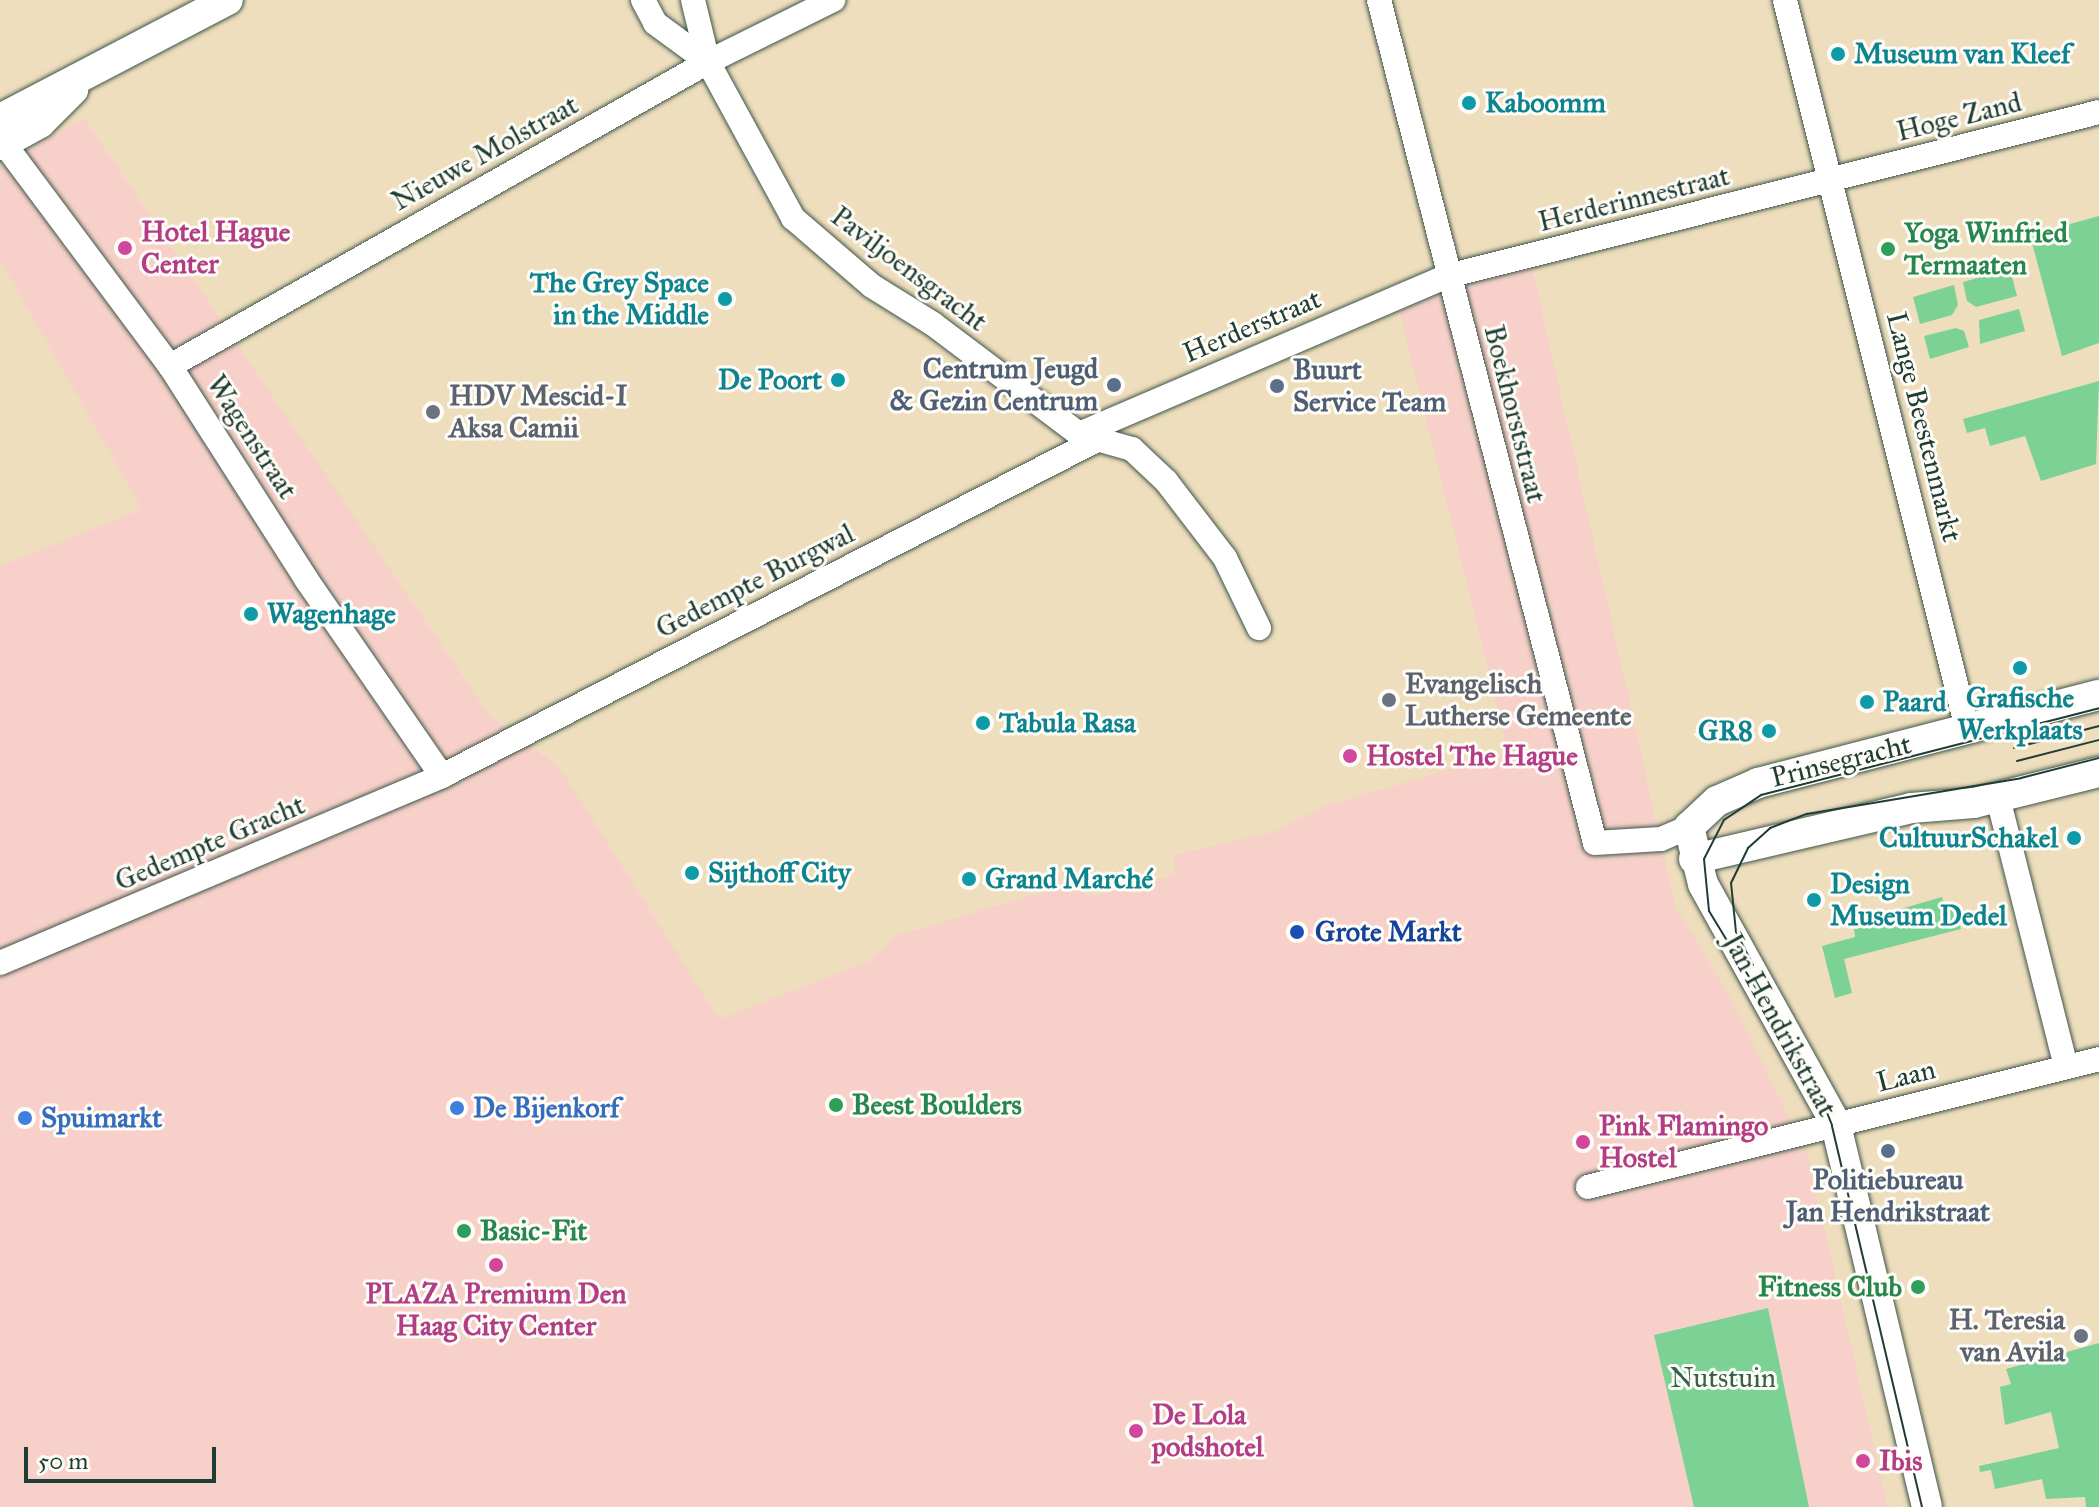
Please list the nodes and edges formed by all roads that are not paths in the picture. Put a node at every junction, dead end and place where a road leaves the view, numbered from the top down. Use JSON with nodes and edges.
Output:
{"nodes":[{"id":1,"x":228,"y":0,"type":"edge"},
{"id":2,"x":643,"y":0,"type":"edge"},
{"id":3,"x":693,"y":0,"type":"edge"},
{"id":4,"x":833,"y":0,"type":"edge"},
{"id":5,"x":1379,"y":0,"type":"edge"},
{"id":6,"x":1785,"y":0,"type":"edge"},
{"id":7,"x":708,"y":62,"type":"junction"},
{"id":8,"x":2099,"y":112,"type":"edge"},
{"id":9,"x":1,"y":136,"type":"edge"},
{"id":10,"x":1833,"y":181,"type":"junction"},
{"id":11,"x":1448,"y":276,"type":"junction"},
{"id":12,"x":170,"y":366,"type":"junction"},
{"id":13,"x":1088,"y":437,"type":"junction"},
{"id":14,"x":1259,"y":628,"type":"dead end"},
{"id":15,"x":2099,"y":695,"type":"edge"},
{"id":16,"x":1965,"y":721,"type":"junction"},
{"id":17,"x":2099,"y":772,"type":"edge"},
{"id":18,"x":442,"y":776,"type":"junction"},
{"id":19,"x":1998,"y":798,"type":"junction"},
{"id":20,"x":1689,"y":827,"type":"junction"},
{"id":21,"x":1595,"y":843,"type":"joint"},
{"id":22,"x":1694,"y":859,"type":"junction"},
{"id":23,"x":0,"y":963,"type":"edge"},
{"id":24,"x":2099,"y":1059,"type":"edge"},
{"id":25,"x":2066,"y":1067,"type":"junction"},
{"id":26,"x":1836,"y":1124,"type":"junction"},
{"id":27,"x":1588,"y":1187,"type":"dead end"},
{"id":28,"x":1927,"y":1507,"type":"edge"}],
"edges":[{"from":1,"to":9,"type":"street"},
{"from":2,"to":7,"type":"street","name":"Paviljoensgracht"},
{"from":3,"to":7,"type":"street","name":"Paviljoensgracht"},
{"from":4,"to":7,"type":"street","name":"Nieuwe Molstraat"},
{"from":5,"to":11,"type":"street","name":"Boekhorststraat"},
{"from":6,"to":10,"type":"street","name":"Lange Beestenmarkt"},
{"from":7,"to":12,"type":"street","name":"Nieuwe Molstraat"},
{"from":7,"to":13,"type":"street","name":"Paviljoensgracht"},
{"from":8,"to":10,"type":"street","name":"Hoge Zand"},
{"from":9,"to":12,"type":"street","name":"Wagenstraat"},
{"from":10,"to":11,"type":"street","name":"Herderinnestraat"},
{"from":10,"to":16,"type":"street","name":"Lange Beestenmarkt"},
{"from":11,"to":13,"type":"street","name":"Herderstraat"},
{"from":11,"to":21,"type":"street","name":"Boekhorststraat"},
{"from":12,"to":18,"type":"street","name":"Wagenstraat"},
{"from":13,"to":14,"type":"street","name":"Paviljoensgracht"},
{"from":13,"to":18,"type":"street","name":"Gedempte Burgwal"},
{"from":15,"to":16,"type":"street","name":"Prinsegracht"},
{"from":16,"to":20,"type":"street","name":"Prinsegracht"},
{"from":17,"to":19,"type":"street"},
{"from":18,"to":23,"type":"street","name":"Gedempte Gracht"},
{"from":19,"to":22,"type":"street"},
{"from":19,"to":25,"type":"street"},
{"from":20,"to":21,"type":"street","name":"Prinsegracht"},
{"from":20,"to":22,"type":"street","name":"Jan Hendrikstraat"},
{"from":22,"to":26,"type":"street","name":"Jan Hendrikstraat"},
{"from":24,"to":25,"type":"street","name":"Laan"},
{"from":25,"to":26,"type":"street","name":"Laan"},
{"from":26,"to":27,"type":"street","name":"Laan"},
{"from":26,"to":28,"type":"street","name":"Jan Hendrikstraat"}]}
